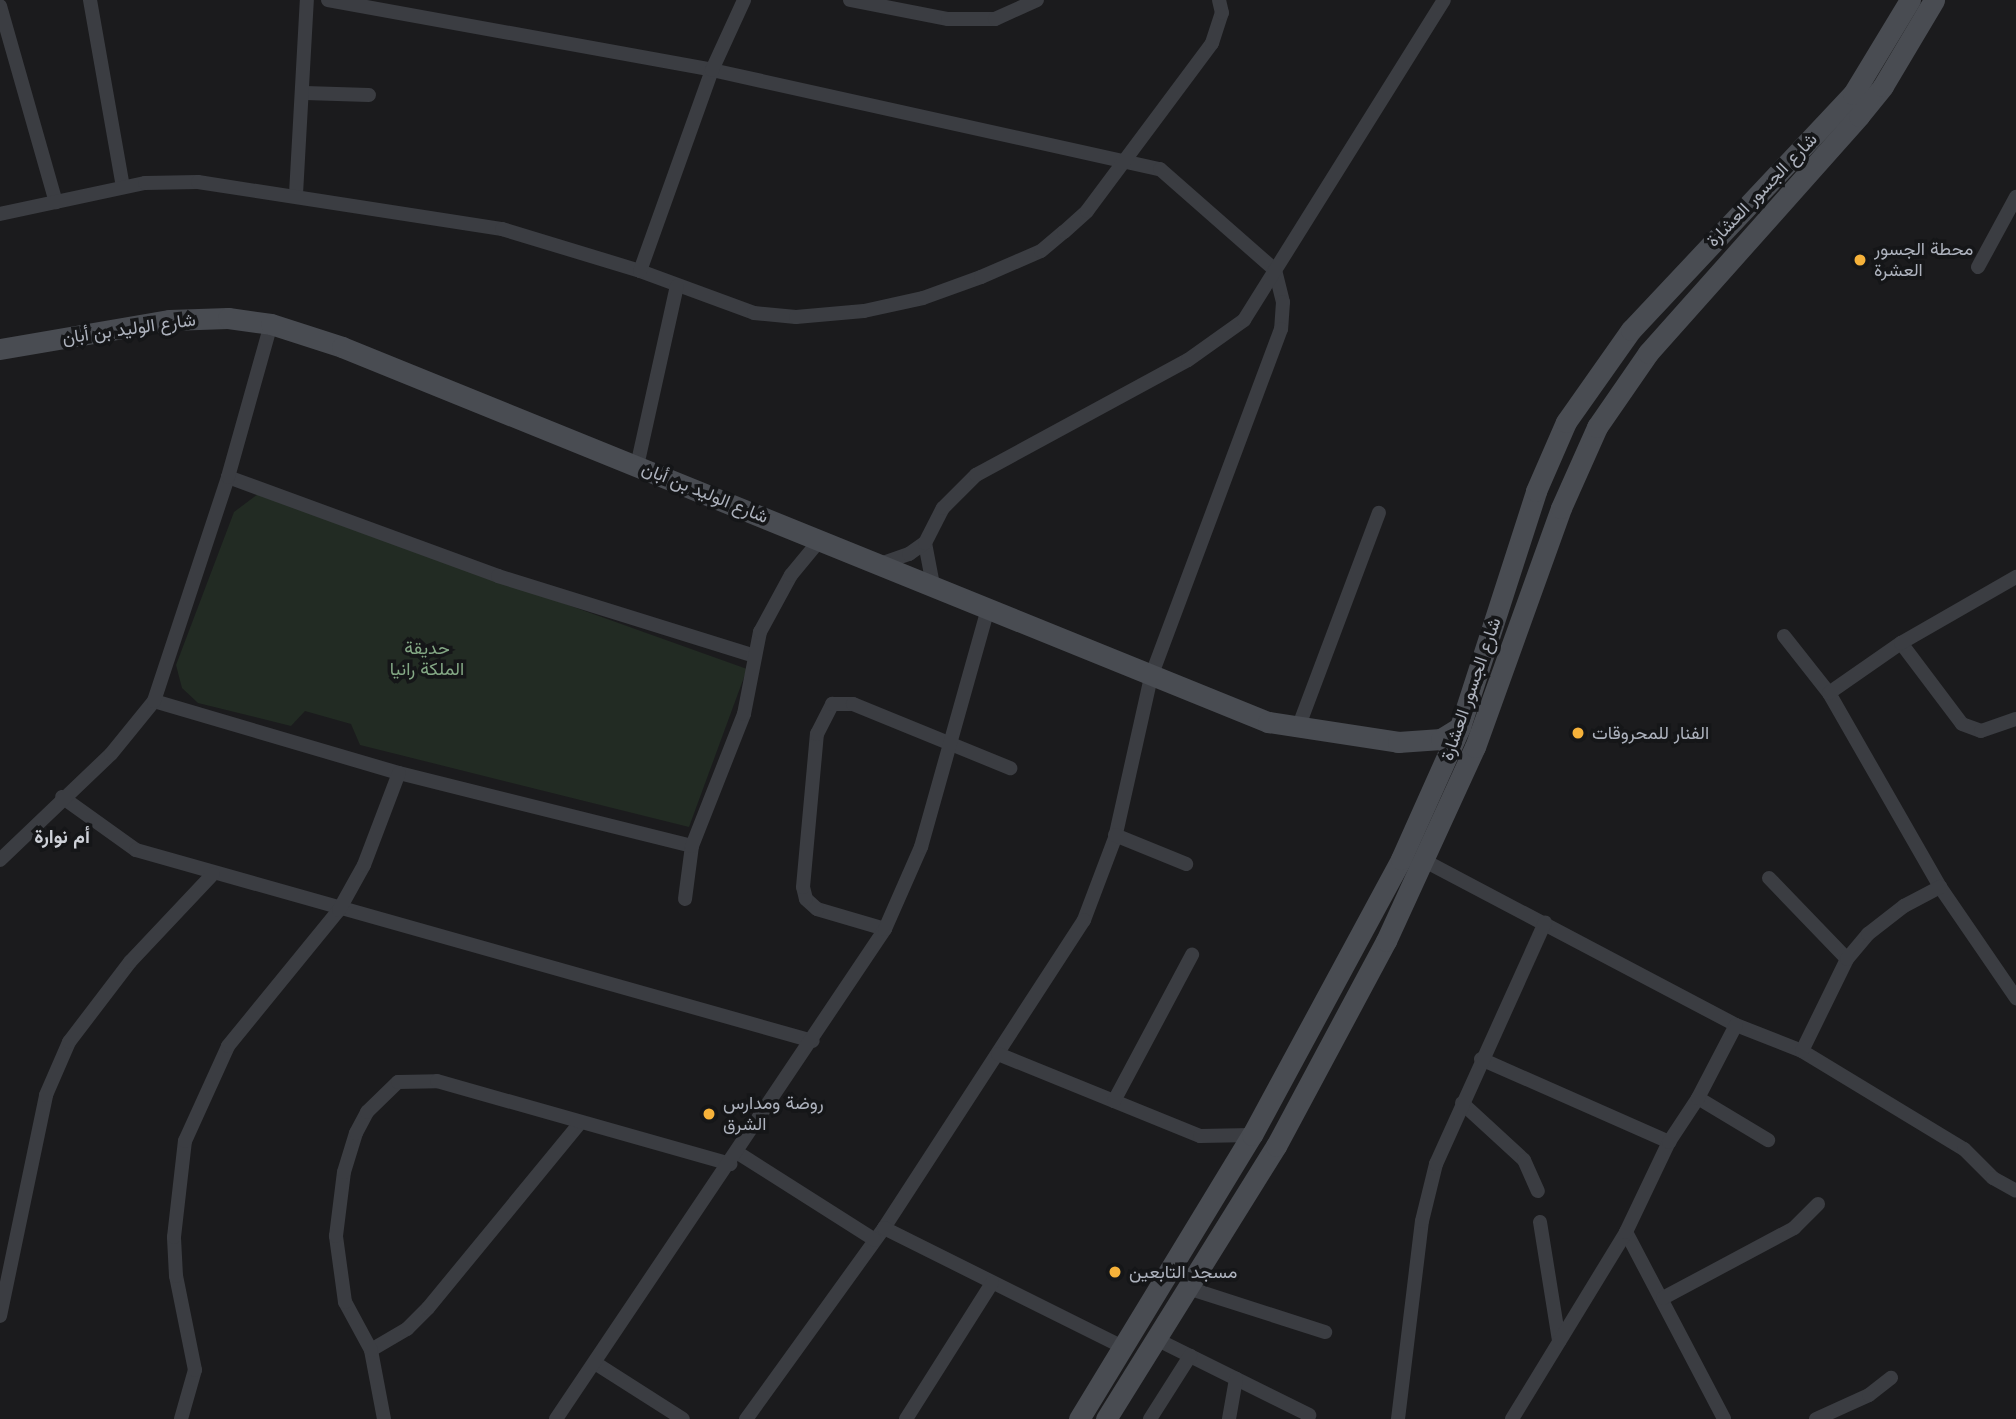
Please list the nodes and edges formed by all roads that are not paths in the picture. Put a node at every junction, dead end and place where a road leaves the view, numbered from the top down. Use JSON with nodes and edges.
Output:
{"nodes":[{"id":1,"x":90,"y":0,"type":"edge"},
{"id":2,"x":307,"y":0,"type":"edge"},
{"id":3,"x":328,"y":0,"type":"edge"},
{"id":4,"x":744,"y":0,"type":"edge"},
{"id":5,"x":753,"y":0,"type":"edge"},
{"id":6,"x":850,"y":0,"type":"edge"},
{"id":7,"x":1037,"y":0,"type":"edge"},
{"id":8,"x":1219,"y":0,"type":"edge"},
{"id":9,"x":1444,"y":0,"type":"edge"},
{"id":10,"x":1910,"y":0,"type":"edge"},
{"id":11,"x":1934,"y":0,"type":"edge"},
{"id":12,"x":0,"y":6,"type":"edge"},
{"id":13,"x":712,"y":70,"type":"junction"},
{"id":14,"x":305,"y":93,"type":"junction"},
{"id":15,"x":369,"y":94,"type":"dead end"},
{"id":16,"x":1122,"y":159,"type":"junction"},
{"id":17,"x":122,"y":187,"type":"junction"},
{"id":18,"x":296,"y":194,"type":"junction"},
{"id":19,"x":2016,"y":197,"type":"edge"},
{"id":20,"x":56,"y":202,"type":"junction"},
{"id":21,"x":0,"y":214,"type":"edge"},
{"id":22,"x":1978,"y":267,"type":"dead end"},
{"id":23,"x":1275,"y":270,"type":"junction"},
{"id":24,"x":640,"y":271,"type":"junction"},
{"id":25,"x":677,"y":286,"type":"junction"},
{"id":26,"x":271,"y":324,"type":"junction"},
{"id":27,"x":0,"y":349,"type":"edge"},
{"id":28,"x":637,"y":466,"type":"junction"},
{"id":29,"x":228,"y":477,"type":"junction"},
{"id":30,"x":1380,"y":513,"type":"dead end"},
{"id":31,"x":820,"y":540,"type":"junction"},
{"id":32,"x":925,"y":543,"type":"junction"},
{"id":33,"x":877,"y":565,"type":"junction"},
{"id":34,"x":2016,"y":577,"type":"edge"},
{"id":35,"x":934,"y":591,"type":"junction"},
{"id":36,"x":987,"y":612,"type":"junction"},
{"id":37,"x":1784,"y":636,"type":"dead end"},
{"id":38,"x":1901,"y":643,"type":"junction"},
{"id":39,"x":755,"y":656,"type":"junction"},
{"id":40,"x":1151,"y":677,"type":"junction"},
{"id":41,"x":1829,"y":693,"type":"junction"},
{"id":42,"x":154,"y":701,"type":"junction"},
{"id":43,"x":2016,"y":719,"type":"edge"},
{"id":44,"x":1298,"y":727,"type":"junction"},
{"id":45,"x":1460,"y":727,"type":"junction"},
{"id":46,"x":1398,"y":742,"type":"junction"},
{"id":47,"x":950,"y":745,"type":"junction"},
{"id":48,"x":1010,"y":768,"type":"dead end"},
{"id":49,"x":399,"y":773,"type":"junction"},
{"id":50,"x":1439,"y":779,"type":"junction"},
{"id":51,"x":62,"y":797,"type":"junction"},
{"id":52,"x":1115,"y":835,"type":"junction"},
{"id":53,"x":692,"y":846,"type":"junction"},
{"id":54,"x":0,"y":859,"type":"edge"},
{"id":55,"x":1423,"y":860,"type":"junction"},
{"id":56,"x":1186,"y":864,"type":"dead end"},
{"id":57,"x":213,"y":874,"type":"junction"},
{"id":58,"x":1769,"y":878,"type":"dead end"},
{"id":59,"x":1940,"y":887,"type":"junction"},
{"id":60,"x":685,"y":899,"type":"dead end"},
{"id":61,"x":339,"y":910,"type":"junction"},
{"id":62,"x":1545,"y":923,"type":"junction"},
{"id":63,"x":885,"y":929,"type":"junction"},
{"id":64,"x":1366,"y":930,"type":"junction"},
{"id":65,"x":1386,"y":940,"type":"junction"},
{"id":66,"x":1192,"y":955,"type":"dead end"},
{"id":67,"x":1847,"y":959,"type":"junction"},
{"id":68,"x":2016,"y":998,"type":"edge"},
{"id":69,"x":1736,"y":1025,"type":"junction"},
{"id":70,"x":813,"y":1041,"type":"junction"},
{"id":71,"x":1802,"y":1051,"type":"junction"},
{"id":72,"x":998,"y":1055,"type":"junction"},
{"id":73,"x":1481,"y":1059,"type":"junction"},
{"id":74,"x":1698,"y":1098,"type":"junction"},
{"id":75,"x":1114,"y":1101,"type":"junction"},
{"id":76,"x":1462,"y":1103,"type":"junction"},
{"id":77,"x":579,"y":1124,"type":"junction"},
{"id":78,"x":1252,"y":1136,"type":"junction"},
{"id":79,"x":1768,"y":1140,"type":"dead end"},
{"id":80,"x":1669,"y":1142,"type":"junction"},
{"id":81,"x":734,"y":1158,"type":"junction"},
{"id":82,"x":1538,"y":1191,"type":"dead end"},
{"id":83,"x":2016,"y":1191,"type":"edge"},
{"id":84,"x":1818,"y":1204,"type":"dead end"},
{"id":85,"x":1539,"y":1222,"type":"dead end"},
{"id":86,"x":1626,"y":1232,"type":"junction"},
{"id":87,"x":880,"y":1234,"type":"junction"},
{"id":88,"x":992,"y":1283,"type":"junction"},
{"id":89,"x":1191,"y":1289,"type":"junction"},
{"id":90,"x":1663,"y":1298,"type":"junction"},
{"id":91,"x":0,"y":1316,"type":"edge"},
{"id":92,"x":1325,"y":1332,"type":"dead end"},
{"id":93,"x":1158,"y":1340,"type":"junction"},
{"id":94,"x":1559,"y":1340,"type":"junction"},
{"id":95,"x":1125,"y":1348,"type":"junction"},
{"id":96,"x":371,"y":1350,"type":"junction"},
{"id":97,"x":1189,"y":1356,"type":"junction"},
{"id":98,"x":594,"y":1363,"type":"junction"},
{"id":99,"x":1891,"y":1378,"type":"dead end"},
{"id":100,"x":1236,"y":1379,"type":"junction"},
{"id":101,"x":1309,"y":1415,"type":"dead end"},
{"id":102,"x":181,"y":1419,"type":"edge"},
{"id":103,"x":384,"y":1419,"type":"edge"},
{"id":104,"x":555,"y":1419,"type":"edge"},
{"id":105,"x":683,"y":1419,"type":"edge"},
{"id":106,"x":746,"y":1419,"type":"edge"},
{"id":107,"x":906,"y":1419,"type":"edge"},
{"id":108,"x":1079,"y":1419,"type":"edge"},
{"id":109,"x":1106,"y":1419,"type":"edge"},
{"id":110,"x":1150,"y":1419,"type":"edge"},
{"id":111,"x":1229,"y":1419,"type":"edge"},
{"id":112,"x":1398,"y":1419,"type":"edge"},
{"id":113,"x":1512,"y":1419,"type":"edge"},
{"id":114,"x":1724,"y":1419,"type":"edge"},
{"id":115,"x":1815,"y":1419,"type":"edge"}],
"edges":[{"from":1,"to":17,"type":"street"},
{"from":2,"to":14,"type":"street"},
{"from":3,"to":13,"type":"street"},
{"from":4,"to":5,"type":"street"},
{"from":4,"to":13,"type":"street"},
{"from":6,"to":7,"type":"street"},
{"from":8,"to":16,"type":"street"},
{"from":9,"to":23,"type":"street"},
{"from":10,"to":45,"type":"main road","name":"شارع الجسور العشارة"},
{"from":11,"to":55,"type":"main road","name":"شارع الجسور العشارة"},
{"from":12,"to":20,"type":"street"},
{"from":13,"to":16,"type":"street"},
{"from":13,"to":24,"type":"street"},
{"from":14,"to":15,"type":"street"},
{"from":14,"to":18,"type":"street"},
{"from":16,"to":23,"type":"street"},
{"from":16,"to":25,"type":"street"},
{"from":17,"to":18,"type":"street"},
{"from":17,"to":20,"type":"street"},
{"from":18,"to":24,"type":"street"},
{"from":19,"to":22,"type":"street"},
{"from":20,"to":21,"type":"street"},
{"from":23,"to":32,"type":"street"},
{"from":23,"to":40,"type":"street"},
{"from":24,"to":25,"type":"street"},
{"from":25,"to":28,"type":"street"},
{"from":26,"to":27,"type":"main road","name":"شارع الوليد بن أبان"},
{"from":26,"to":28,"type":"main road","name":"شارع الوليد بن أبان"},
{"from":26,"to":29,"type":"street"},
{"from":28,"to":31,"type":"main road","name":"شارع الوليد بن أبان"},
{"from":29,"to":39,"type":"street"},
{"from":29,"to":42,"type":"street"},
{"from":30,"to":44,"type":"street"},
{"from":31,"to":33,"type":"main road","name":"شارع الوليد بن أبان"},
{"from":31,"to":39,"type":"street"},
{"from":32,"to":33,"type":"street"},
{"from":32,"to":35,"type":"street"},
{"from":33,"to":35,"type":"main road","name":"شارع الوليد بن أبان"},
{"from":34,"to":38,"type":"street"},
{"from":35,"to":36,"type":"main road","name":"شارع الوليد بن أبان"},
{"from":36,"to":40,"type":"main road","name":"شارع الوليد بن أبان"},
{"from":36,"to":47,"type":"street"},
{"from":37,"to":41,"type":"street"},
{"from":38,"to":41,"type":"street"},
{"from":38,"to":43,"type":"street"},
{"from":39,"to":53,"type":"street"},
{"from":40,"to":44,"type":"main road","name":"شارع الوليد بن أبان"},
{"from":40,"to":52,"type":"street"},
{"from":41,"to":59,"type":"street"},
{"from":42,"to":49,"type":"street"},
{"from":42,"to":51,"type":"street"},
{"from":44,"to":46,"type":"main road","name":"شارع الوليد بن أبان"},
{"from":45,"to":46,"type":"main road","name":"شارع الوليد بن أبان"},
{"from":45,"to":50,"type":"main road","name":"شارع الجسور العشارة"},
{"from":46,"to":50,"type":"main road","name":"شارع الوليد بن أبان"},
{"from":47,"to":48,"type":"street"},
{"from":47,"to":63,"type":"street"},
{"from":47,"to":63,"type":"street"},
{"from":49,"to":53,"type":"street"},
{"from":49,"to":61,"type":"street"},
{"from":50,"to":64,"type":"main road","name":"شارع الجسور العشارة"},
{"from":51,"to":54,"type":"street"},
{"from":51,"to":57,"type":"street"},
{"from":52,"to":56,"type":"street"},
{"from":52,"to":72,"type":"street"},
{"from":53,"to":60,"type":"street"},
{"from":55,"to":62,"type":"street"},
{"from":55,"to":65,"type":"main road","name":"شارع الجسور العشارة"},
{"from":57,"to":61,"type":"street"},
{"from":57,"to":91,"type":"street"},
{"from":58,"to":67,"type":"street"},
{"from":59,"to":67,"type":"street"},
{"from":59,"to":68,"type":"street"},
{"from":61,"to":70,"type":"street"},
{"from":61,"to":102,"type":"street"},
{"from":62,"to":69,"type":"street"},
{"from":62,"to":73,"type":"street"},
{"from":63,"to":70,"type":"street"},
{"from":64,"to":65,"type":"main road"},
{"from":64,"to":78,"type":"main road","name":"شارع الجسور العشارة"},
{"from":65,"to":89,"type":"main road","name":"شارع الجسور العشارة"},
{"from":66,"to":75,"type":"street"},
{"from":67,"to":71,"type":"street"},
{"from":69,"to":71,"type":"street"},
{"from":69,"to":74,"type":"street"},
{"from":70,"to":81,"type":"street"},
{"from":71,"to":83,"type":"street"},
{"from":72,"to":75,"type":"street"},
{"from":72,"to":87,"type":"street"},
{"from":73,"to":76,"type":"street"},
{"from":73,"to":80,"type":"street"},
{"from":74,"to":79,"type":"street"},
{"from":74,"to":80,"type":"street"},
{"from":75,"to":78,"type":"street"},
{"from":76,"to":82,"type":"street"},
{"from":76,"to":112,"type":"street"},
{"from":77,"to":81,"type":"street"},
{"from":77,"to":96,"type":"street"},
{"from":77,"to":96,"type":"street"},
{"from":78,"to":95,"type":"main road","name":"شارع الجسور العشارة"},
{"from":80,"to":86,"type":"street"},
{"from":81,"to":87,"type":"street"},
{"from":81,"to":98,"type":"street"},
{"from":84,"to":90,"type":"street"},
{"from":85,"to":94,"type":"street"},
{"from":86,"to":90,"type":"street"},
{"from":86,"to":94,"type":"street"},
{"from":87,"to":88,"type":"street"},
{"from":87,"to":106,"type":"street"},
{"from":88,"to":95,"type":"street"},
{"from":88,"to":107,"type":"street"},
{"from":89,"to":92,"type":"street"},
{"from":89,"to":93,"type":"main road","name":"شارع الجسور العشارة"},
{"from":90,"to":114,"type":"street"},
{"from":93,"to":97,"type":"street"},
{"from":93,"to":109,"type":"main road","name":"شارع الجسور العشارة"},
{"from":94,"to":113,"type":"street"},
{"from":95,"to":108,"type":"main road","name":"شارع الجسور العشارة"},
{"from":96,"to":103,"type":"street"},
{"from":97,"to":100,"type":"street"},
{"from":97,"to":110,"type":"street"},
{"from":98,"to":104,"type":"street"},
{"from":98,"to":105,"type":"street"},
{"from":99,"to":115,"type":"street"},
{"from":100,"to":101,"type":"street"},
{"from":100,"to":111,"type":"street"}]}
